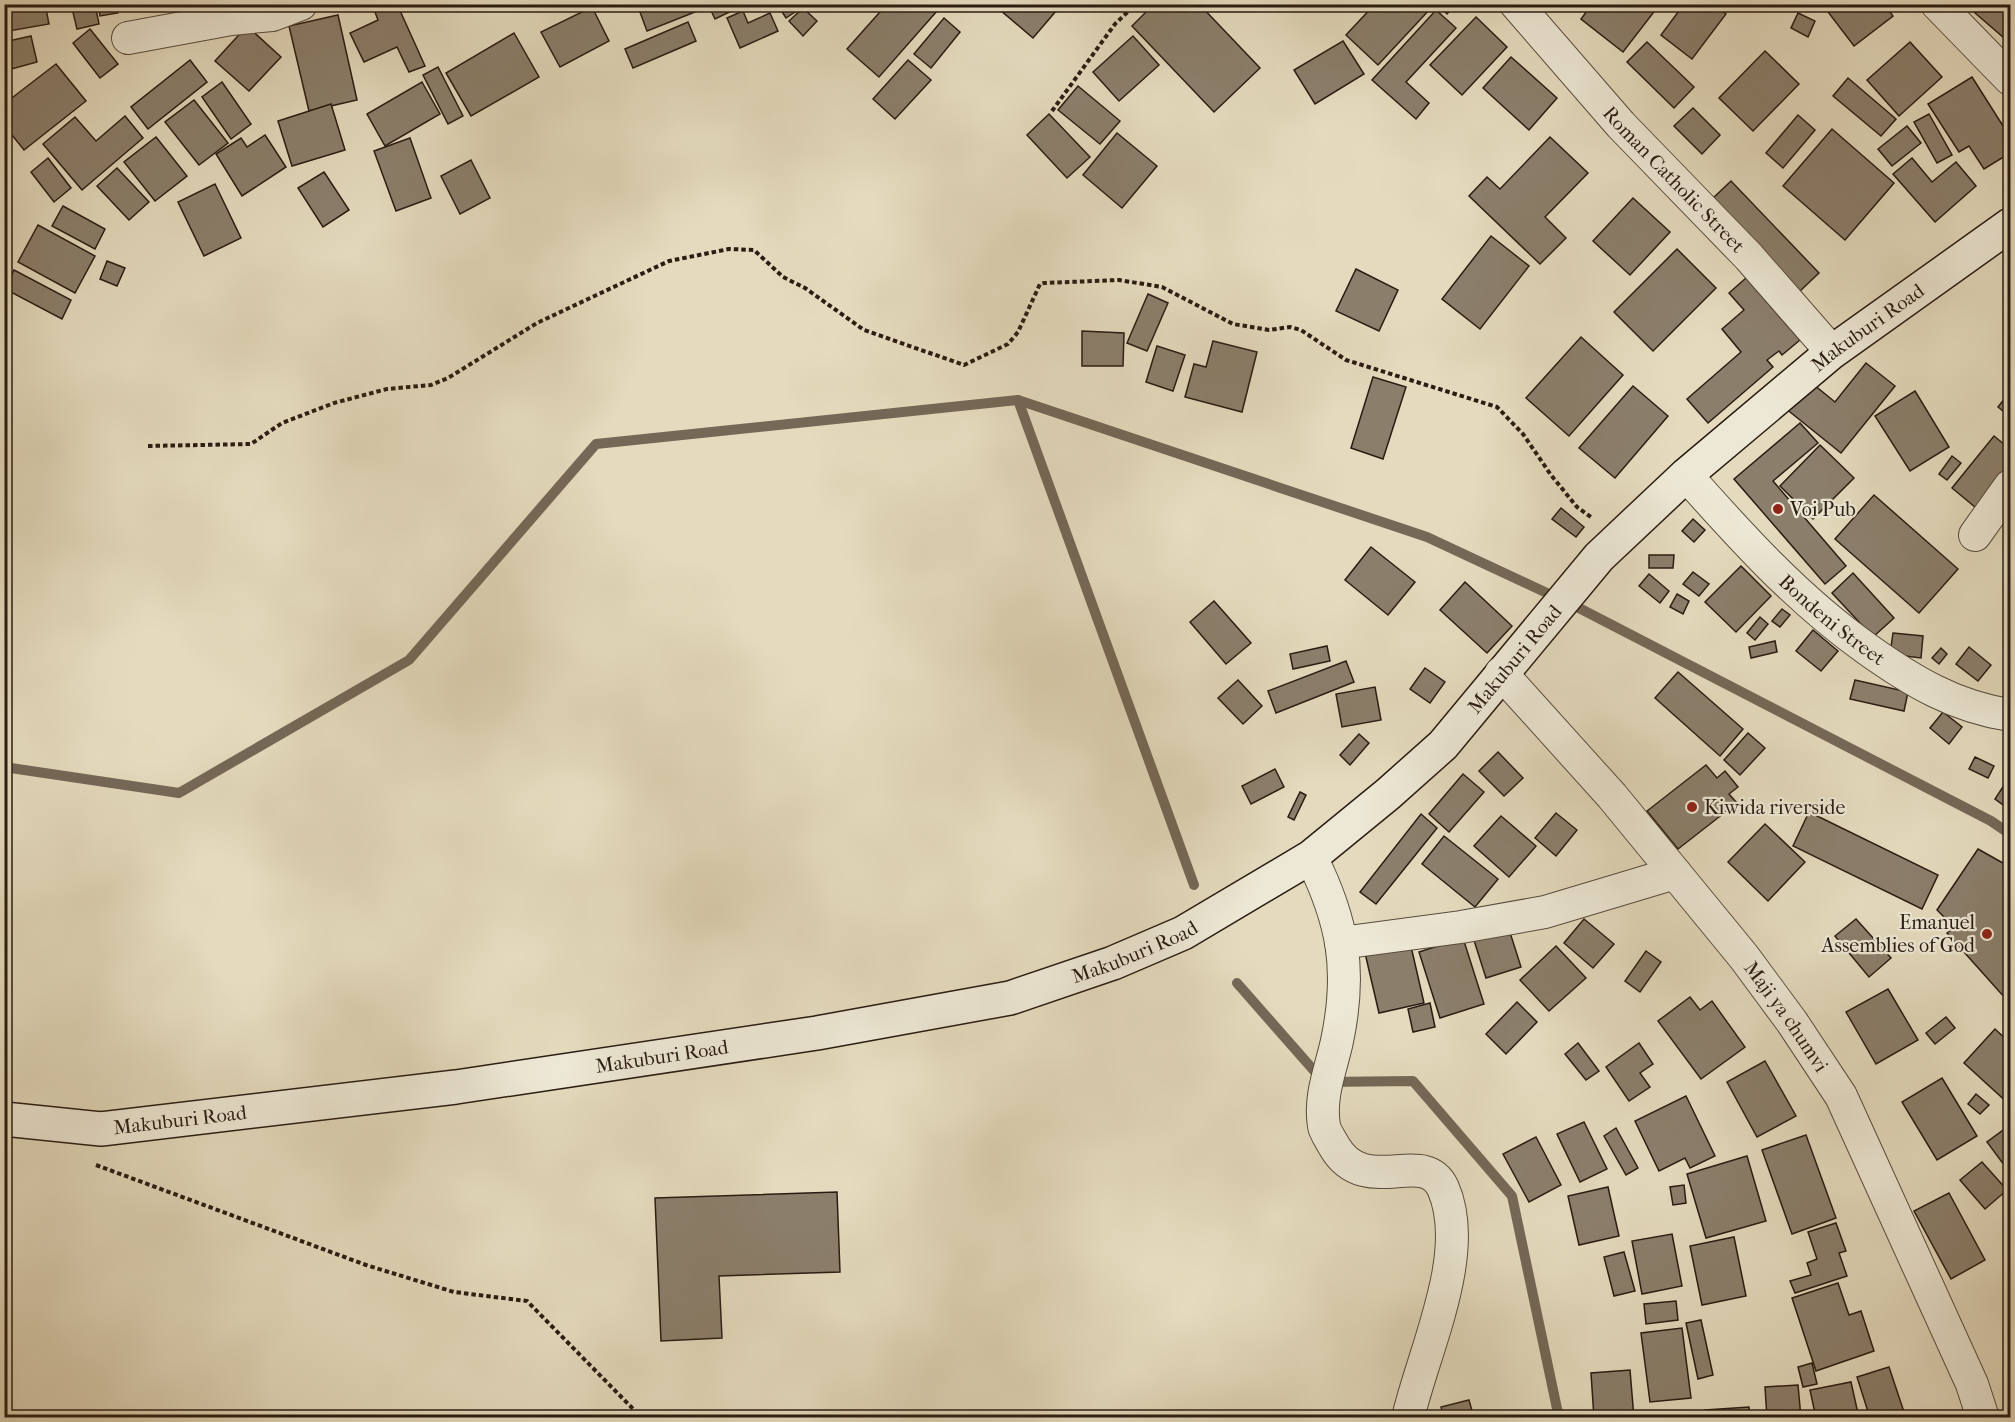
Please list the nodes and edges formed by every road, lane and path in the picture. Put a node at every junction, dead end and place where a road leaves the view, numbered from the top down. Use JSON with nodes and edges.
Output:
{"nodes":[{"id":1,"x":301,"y":4,"type":"edge"},
{"id":2,"x":1136,"y":4,"type":"edge"},
{"id":3,"x":1516,"y":4,"type":"edge"},
{"id":4,"x":1937,"y":4,"type":"edge"},
{"id":5,"x":128,"y":38,"type":"dead end"},
{"id":6,"x":2010,"y":79,"type":"edge"},
{"id":7,"x":1052,"y":111,"type":"dead end"},
{"id":8,"x":2010,"y":225,"type":"edge"},
{"id":9,"x":1832,"y":352,"type":"junction"},
{"id":10,"x":148,"y":446,"type":"dead end"},
{"id":11,"x":1686,"y":475,"type":"junction"},
{"id":12,"x":2010,"y":486,"type":"edge"},
{"id":13,"x":1975,"y":535,"type":"dead end"},
{"id":14,"x":1609,"y":547,"type":"junction"},
{"id":15,"x":1501,"y":673,"type":"junction"},
{"id":16,"x":2010,"y":715,"type":"edge"},
{"id":17,"x":1311,"y":857,"type":"junction"},
{"id":18,"x":1675,"y":873,"type":"junction"},
{"id":19,"x":1341,"y":943,"type":"junction"},
{"id":20,"x":4,"y":1119,"type":"edge"},
{"id":21,"x":94,"y":1164,"type":"dead end"},
{"id":22,"x":642,"y":1418,"type":"edge"},
{"id":23,"x":1408,"y":1418,"type":"edge"},
{"id":24,"x":1983,"y":1418,"type":"edge"}],
"edges":[{"from":1,"to":5,"type":"street"},
{"from":2,"to":7,"type":"path"},
{"from":3,"to":9,"type":"street","name":"Roman Catholic Street"},
{"from":4,"to":6,"type":"street"},
{"from":8,"to":9,"type":"street","name":"Makuburi Road"},
{"from":9,"to":11,"type":"street","name":"Makuburi Road"},
{"from":10,"to":14,"type":"path"},
{"from":11,"to":14,"type":"street","name":"Makuburi Road"},
{"from":11,"to":16,"type":"street","name":"Bondeni Street"},
{"from":12,"to":13,"type":"street"},
{"from":14,"to":15,"type":"street","name":"Makuburi Road"},
{"from":15,"to":17,"type":"street","name":"Makuburi Road"},
{"from":15,"to":18,"type":"street","name":"Maji ya chumvi"},
{"from":17,"to":19,"type":"street"},
{"from":17,"to":20,"type":"street","name":"Makuburi Road"},
{"from":18,"to":19,"type":"street"},
{"from":18,"to":24,"type":"street","name":"Maji ya chumvi"},
{"from":19,"to":23,"type":"street"},
{"from":21,"to":22,"type":"path"}]}
